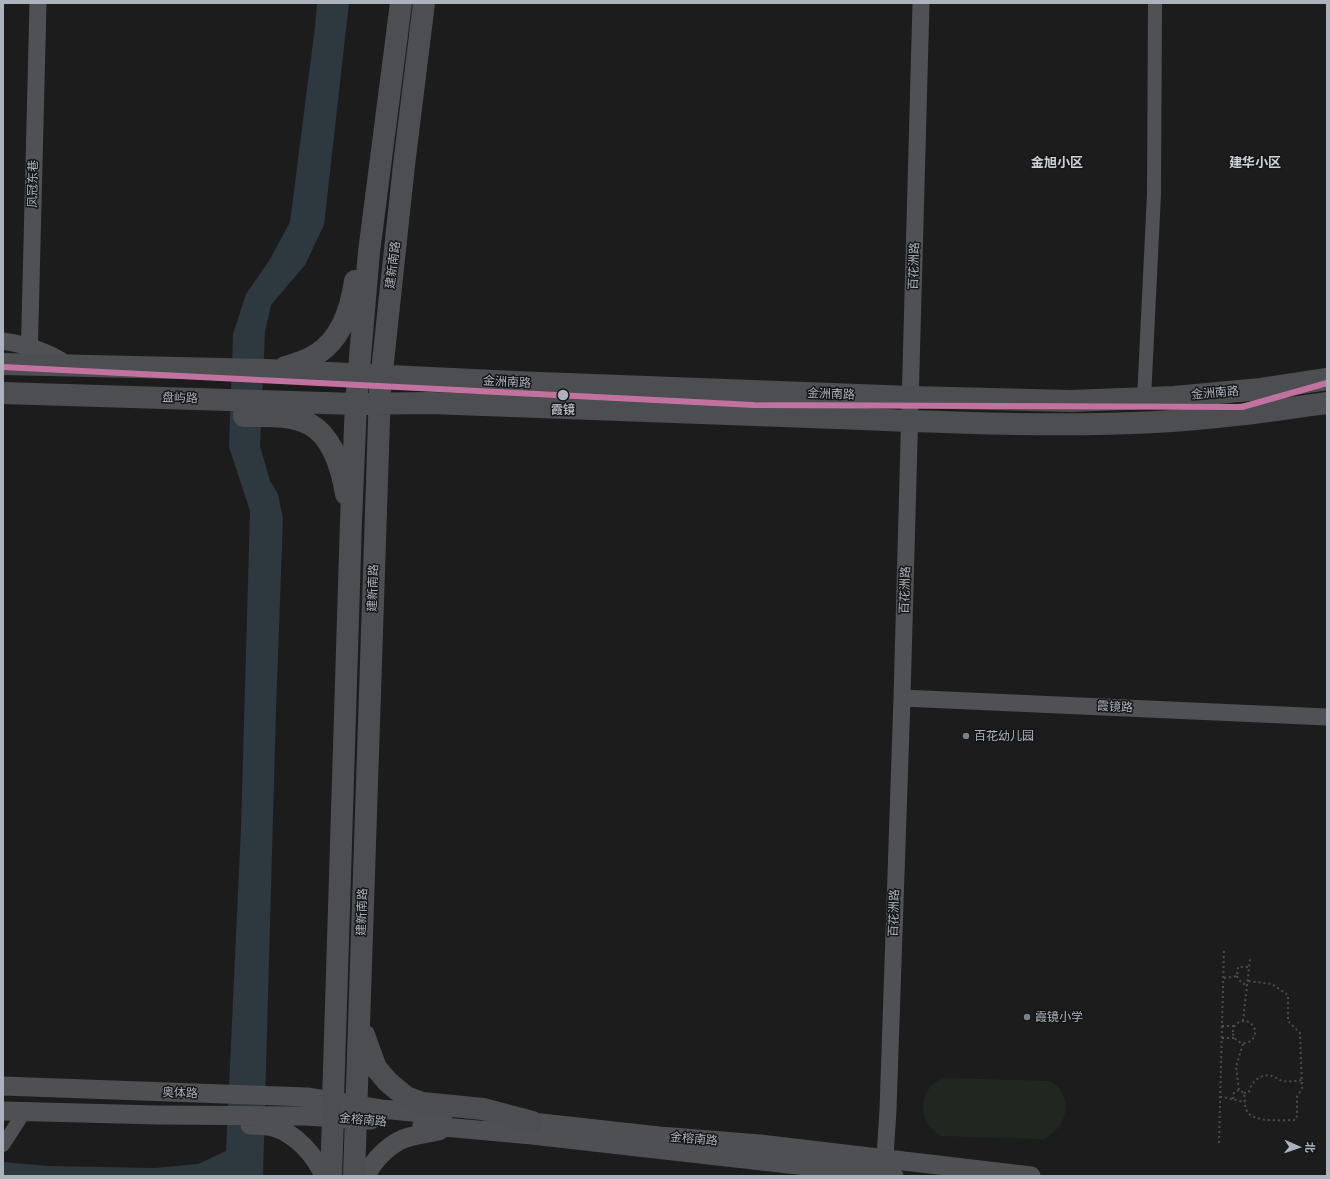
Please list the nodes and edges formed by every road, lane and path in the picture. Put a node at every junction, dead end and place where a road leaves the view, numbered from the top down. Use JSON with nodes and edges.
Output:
{"nodes":[{"id":1,"x":38,"y":3,"type":"edge"},
{"id":2,"x":401,"y":3,"type":"edge"},
{"id":3,"x":424,"y":3,"type":"edge"},
{"id":4,"x":921,"y":3,"type":"edge"},
{"id":5,"x":1155,"y":3,"type":"edge"},
{"id":6,"x":375,"y":202,"type":"junction"},
{"id":7,"x":3,"y":341,"type":"edge"},
{"id":8,"x":29,"y":355,"type":"junction"},
{"id":9,"x":3,"y":364,"type":"edge"},
{"id":10,"x":267,"y":370,"type":"junction"},
{"id":11,"x":358,"y":374,"type":"junction"},
{"id":12,"x":381,"y":375,"type":"junction"},
{"id":13,"x":1327,"y":379,"type":"edge"},
{"id":14,"x":3,"y":393,"type":"edge"},
{"id":15,"x":136,"y":396,"type":"junction"},
{"id":16,"x":911,"y":397,"type":"junction"},
{"id":17,"x":1144,"y":399,"type":"junction"},
{"id":18,"x":1327,"y":403,"type":"edge"},
{"id":19,"x":356,"y":404,"type":"junction"},
{"id":20,"x":380,"y":404,"type":"junction"},
{"id":21,"x":910,"y":421,"type":"junction"},
{"id":22,"x":351,"y":521,"type":"junction"},
{"id":23,"x":902,"y":698,"type":"junction"},
{"id":24,"x":1327,"y":717,"type":"edge"},
{"id":25,"x":1224,"y":949,"type":"dead end"},
{"id":26,"x":1250,"y":959,"type":"dead end"},
{"id":27,"x":1250,"y":966,"type":"junction"},
{"id":28,"x":1237,"y":976,"type":"junction"},
{"id":29,"x":1224,"y":978,"type":"junction"},
{"id":30,"x":1248,"y":981,"type":"junction"},
{"id":31,"x":1247,"y":985,"type":"junction"},
{"id":32,"x":359,"y":1015,"type":"junction"},
{"id":33,"x":1243,"y":1021,"type":"junction"},
{"id":34,"x":1222,"y":1026,"type":"junction"},
{"id":35,"x":1234,"y":1026,"type":"junction"},
{"id":36,"x":1222,"y":1038,"type":"junction"},
{"id":37,"x":1234,"y":1038,"type":"junction"},
{"id":38,"x":1243,"y":1044,"type":"junction"},
{"id":39,"x":1302,"y":1080,"type":"junction"},
{"id":40,"x":3,"y":1086,"type":"edge"},
{"id":41,"x":1238,"y":1090,"type":"junction"},
{"id":42,"x":1244,"y":1093,"type":"junction"},
{"id":43,"x":1220,"y":1097,"type":"junction"},
{"id":44,"x":1233,"y":1099,"type":"junction"},
{"id":45,"x":1245,"y":1102,"type":"junction"},
{"id":46,"x":333,"y":1109,"type":"junction"},
{"id":47,"x":3,"y":1111,"type":"edge"},
{"id":48,"x":26,"y":1111,"type":"junction"},
{"id":49,"x":356,"y":1112,"type":"junction"},
{"id":50,"x":158,"y":1115,"type":"junction"},
{"id":51,"x":532,"y":1122,"type":"junction"},
{"id":52,"x":452,"y":1129,"type":"junction"},
{"id":53,"x":5,"y":1141,"type":"edge"},
{"id":54,"x":1219,"y":1144,"type":"dead end"},
{"id":55,"x":887,"y":1172,"type":"edge"},
{"id":56,"x":324,"y":1176,"type":"edge"},
{"id":57,"x":331,"y":1176,"type":"edge"},
{"id":58,"x":354,"y":1176,"type":"edge"},
{"id":59,"x":366,"y":1176,"type":"edge"},
{"id":60,"x":1031,"y":1176,"type":"edge"}],
"edges":[{"from":1,"to":8,"type":"street","name":"凤冠东巷"},
{"from":2,"to":6,"type":"main road","name":"建新南路"},
{"from":3,"to":12,"type":"main road","name":"建新南路"},
{"from":4,"to":16,"type":"street","name":"百花洲路"},
{"from":5,"to":17,"type":"street"},
{"from":6,"to":10,"type":"main road"},
{"from":6,"to":11,"type":"main road","name":"建新南路"},
{"from":7,"to":8,"type":"street"},
{"from":8,"to":9,"type":"main road"},
{"from":8,"to":10,"type":"main road"},
{"from":10,"to":11,"type":"main road"},
{"from":11,"to":12,"type":"main road","name":"金洲南路"},
{"from":11,"to":19,"type":"main road","name":"建新南路"},
{"from":12,"to":16,"type":"main road","name":"金洲南路"},
{"from":12,"to":20,"type":"main road","name":"建新南路"},
{"from":13,"to":17,"type":"main road","name":"金洲南路"},
{"from":14,"to":15,"type":"main road","name":"盘屿路"},
{"from":15,"to":19,"type":"main road","name":"盘屿路"},
{"from":15,"to":22,"type":"main road"},
{"from":16,"to":17,"type":"main road","name":"金洲南路"},
{"from":16,"to":21,"type":"street","name":"百花洲路"},
{"from":18,"to":21,"type":"main road","name":"金洲南路"},
{"from":19,"to":20,"type":"main road","name":"盘屿路"},
{"from":19,"to":22,"type":"main road","name":"建新南路"},
{"from":20,"to":21,"type":"main road","name":"金洲南路"},
{"from":20,"to":32,"type":"main road","name":"建新南路"},
{"from":21,"to":23,"type":"street","name":"百花洲路"},
{"from":22,"to":46,"type":"main road","name":"建新南路"},
{"from":23,"to":24,"type":"street","name":"霞镜路"},
{"from":23,"to":55,"type":"street","name":"百花洲路"},
{"from":25,"to":29,"type":"path"},
{"from":26,"to":27,"type":"path"},
{"from":27,"to":28,"type":"path"},
{"from":27,"to":30,"type":"path"},
{"from":28,"to":29,"type":"path"},
{"from":28,"to":31,"type":"path"},
{"from":29,"to":34,"type":"path"},
{"from":30,"to":31,"type":"path"},
{"from":30,"to":39,"type":"path"},
{"from":31,"to":33,"type":"path"},
{"from":32,"to":49,"type":"main road","name":"建新南路"},
{"from":32,"to":51,"type":"main road"},
{"from":33,"to":35,"type":"path"},
{"from":33,"to":38,"type":"path"},
{"from":34,"to":35,"type":"path"},
{"from":34,"to":36,"type":"path"},
{"from":35,"to":37,"type":"path"},
{"from":36,"to":37,"type":"path"},
{"from":36,"to":43,"type":"path"},
{"from":37,"to":38,"type":"path"},
{"from":38,"to":41,"type":"path"},
{"from":39,"to":42,"type":"path"},
{"from":39,"to":45,"type":"path"},
{"from":40,"to":46,"type":"main road","name":"奥体路"},
{"from":41,"to":42,"type":"path"},
{"from":41,"to":44,"type":"path"},
{"from":42,"to":45,"type":"path"},
{"from":43,"to":44,"type":"path"},
{"from":43,"to":54,"type":"path"},
{"from":44,"to":45,"type":"path"},
{"from":46,"to":49,"type":"main road","name":"奥体路"},
{"from":46,"to":50,"type":"main road","name":"奥体路"},
{"from":46,"to":57,"type":"main road","name":"建新南路"},
{"from":47,"to":48,"type":"main road","name":"奥体路"},
{"from":48,"to":50,"type":"main road","name":"奥体路"},
{"from":48,"to":53,"type":"street"},
{"from":49,"to":51,"type":"main road","name":"金榕南路"},
{"from":49,"to":52,"type":"main road","name":"金榕南路"},
{"from":49,"to":58,"type":"main road","name":"建新南路"},
{"from":50,"to":56,"type":"main road"},
{"from":51,"to":55,"type":"main road","name":"金榕南路"},
{"from":52,"to":55,"type":"main road","name":"金榕南路"},
{"from":52,"to":59,"type":"main road"},
{"from":55,"to":60,"type":"main road","name":"金榕南路"}]}
